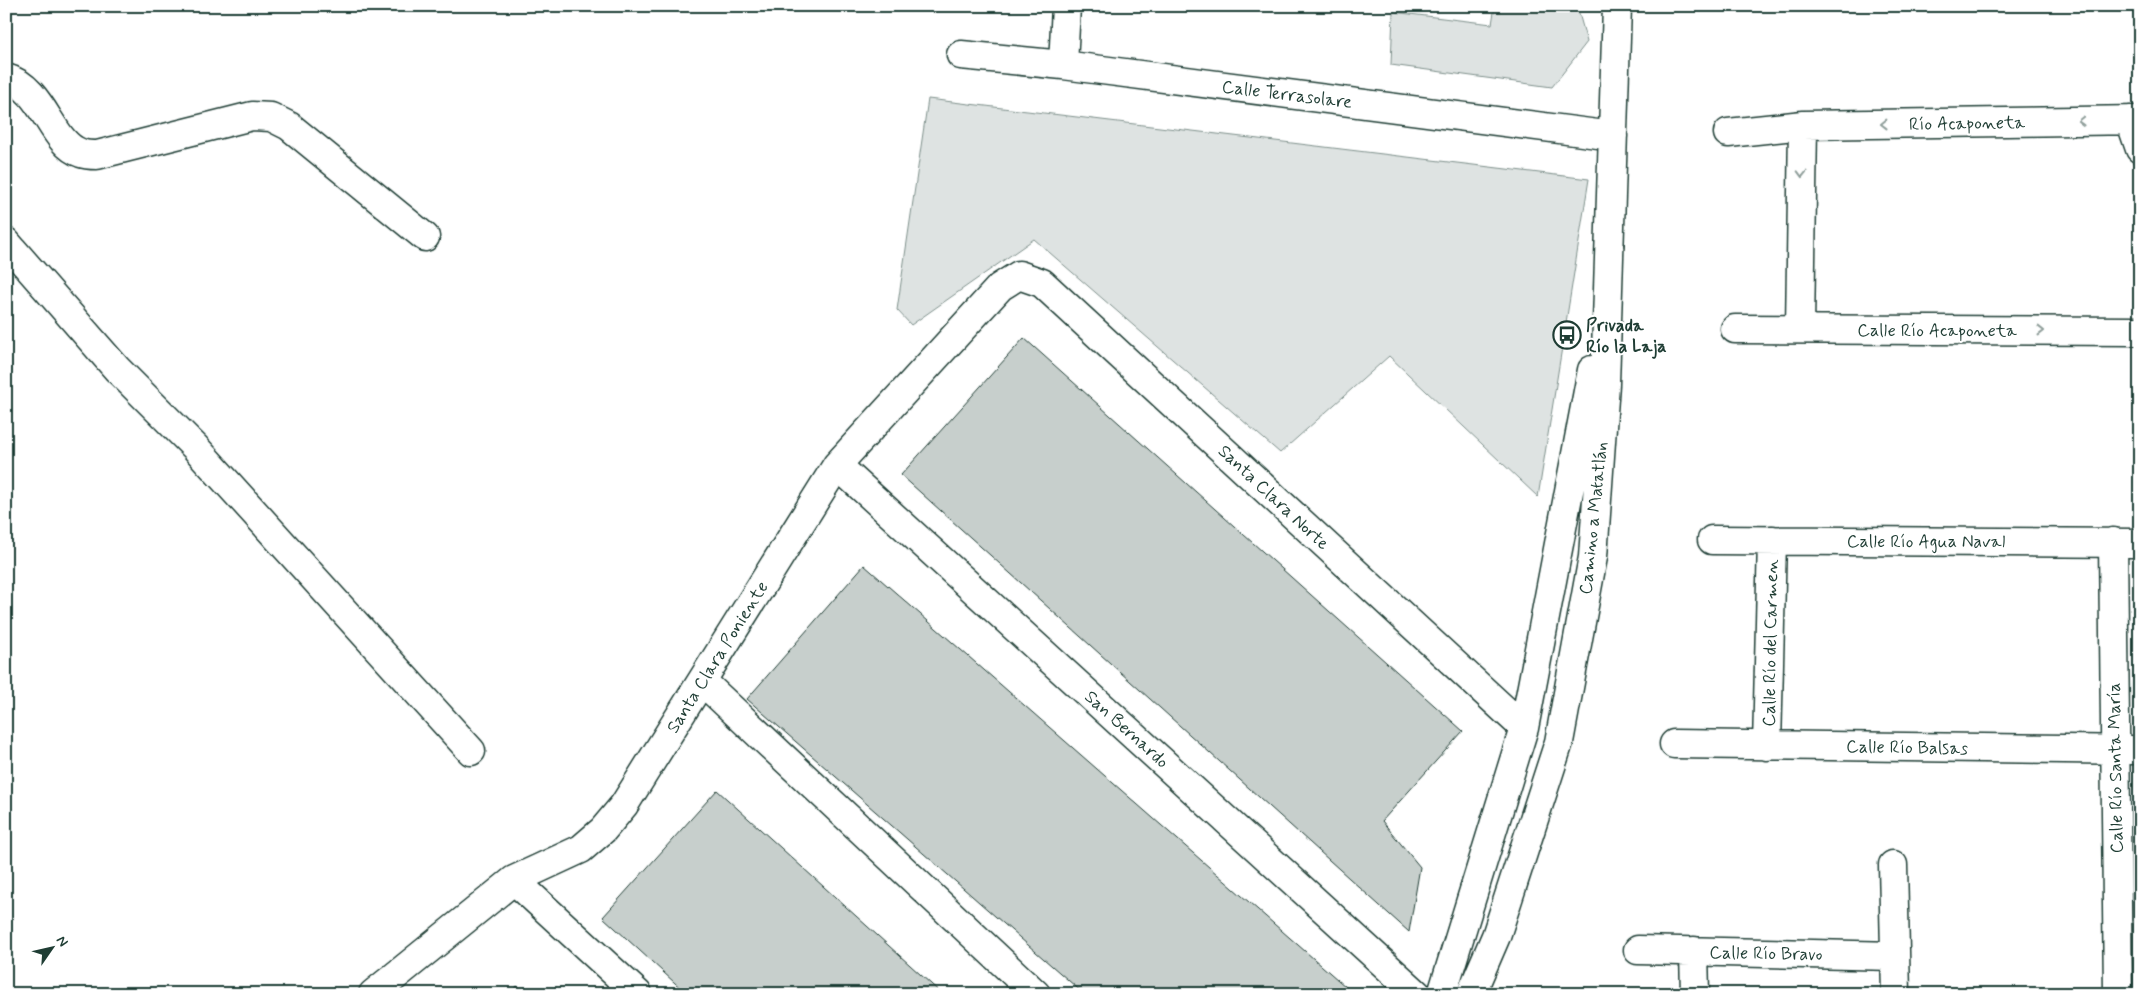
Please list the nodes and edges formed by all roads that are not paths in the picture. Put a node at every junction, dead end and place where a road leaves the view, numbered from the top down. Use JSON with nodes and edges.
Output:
{"nodes":[{"id":1,"x":1066,"y":6,"type":"edge"},
{"id":2,"x":1617,"y":6,"type":"edge"},
{"id":3,"x":1630,"y":6,"type":"edge"},
{"id":4,"x":961,"y":55,"type":"dead end"},
{"id":5,"x":1616,"y":55,"type":"junction"},
{"id":6,"x":1063,"y":65,"type":"junction"},
{"id":7,"x":6,"y":78,"type":"edge"},
{"id":8,"x":2135,"y":120,"type":"edge"},
{"id":9,"x":1803,"y":125,"type":"junction"},
{"id":10,"x":1728,"y":133,"type":"dead end"},
{"id":11,"x":1612,"y":136,"type":"junction"},
{"id":12,"x":2140,"y":149,"type":"edge"},
{"id":13,"x":425,"y":237,"type":"dead end"},
{"id":14,"x":6,"y":242,"type":"edge"},
{"id":15,"x":1019,"y":275,"type":"joint"},
{"id":16,"x":1608,"y":298,"type":"junction"},
{"id":17,"x":1735,"y":329,"type":"dead end"},
{"id":18,"x":1800,"y":329,"type":"junction"},
{"id":19,"x":2140,"y":331,"type":"edge"},
{"id":20,"x":837,"y":465,"type":"junction"},
{"id":21,"x":1712,"y":540,"type":"dead end"},
{"id":22,"x":1772,"y":540,"type":"junction"},
{"id":23,"x":2113,"y":542,"type":"junction"},
{"id":24,"x":2140,"y":543,"type":"edge"},
{"id":25,"x":702,"y":681,"type":"junction"},
{"id":26,"x":1524,"y":728,"type":"junction"},
{"id":27,"x":1674,"y":744,"type":"dead end"},
{"id":28,"x":1767,"y":746,"type":"junction"},
{"id":29,"x":2128,"y":750,"type":"edge"},
{"id":30,"x":471,"y":751,"type":"dead end"},
{"id":31,"x":1893,"y":865,"type":"dead end"},
{"id":32,"x":514,"y":880,"type":"junction"},
{"id":33,"x":1638,"y":950,"type":"dead end"},
{"id":34,"x":1694,"y":952,"type":"junction"},
{"id":35,"x":1895,"y":956,"type":"junction"},
{"id":36,"x":374,"y":994,"type":"edge"},
{"id":37,"x":638,"y":994,"type":"edge"},
{"id":38,"x":1036,"y":994,"type":"edge"},
{"id":39,"x":1417,"y":994,"type":"edge"},
{"id":40,"x":1442,"y":994,"type":"edge"},
{"id":41,"x":1471,"y":994,"type":"edge"},
{"id":42,"x":1695,"y":994,"type":"edge"},
{"id":43,"x":1896,"y":994,"type":"edge"},
{"id":44,"x":2118,"y":994,"type":"edge"}],
"edges":[{"from":1,"to":6,"type":"street"},
{"from":2,"to":5,"type":"street","name":"Camino a Matatlán"},
{"from":3,"to":5,"type":"street","name":"Camino a Matatlán"},
{"from":4,"to":6,"type":"street","name":"Calle Terrasolare"},
{"from":5,"to":11,"type":"street","name":"Camino a Matatlán"},
{"from":6,"to":11,"type":"street","name":"Calle Terrasolare"},
{"from":7,"to":13,"type":"street"},
{"from":8,"to":9,"type":"street","name":"Río Acaponeta","one_way":true},
{"from":8,"to":12,"type":"street","name":"Río Acaponeta"},
{"from":9,"to":10,"type":"street","name":"Río Acaponeta"},
{"from":9,"to":18,"type":"street","one_way":true},
{"from":11,"to":16,"type":"street","name":"Camino a Matatlán"},
{"from":14,"to":30,"type":"street"},
{"from":15,"to":20,"type":"street","name":"Santa Clara Poniente"},
{"from":15,"to":26,"type":"street","name":"Santa Clara Norte"},
{"from":16,"to":26,"type":"street"},
{"from":16,"to":41,"type":"street","name":"Camino a Matatlán"},
{"from":17,"to":18,"type":"street","name":"Calle Río Acaponeta"},
{"from":18,"to":19,"type":"street","name":"Calle Río Acaponeta","one_way":true},
{"from":20,"to":25,"type":"street","name":"Santa Clara Poniente"},
{"from":20,"to":39,"type":"street","name":"San Bernardo"},
{"from":21,"to":22,"type":"street","name":"Calle Río Agua Naval"},
{"from":22,"to":23,"type":"street","name":"Calle Río Agua Naval"},
{"from":22,"to":28,"type":"street","name":"Calle Río del Carmen"},
{"from":23,"to":24,"type":"street","name":"Calle Río Agua Naval"},
{"from":23,"to":29,"type":"street","name":"Calle Río Santa María"},
{"from":25,"to":32,"type":"street","name":"Santa Clara Poniente"},
{"from":25,"to":38,"type":"street"},
{"from":26,"to":40,"type":"street"},
{"from":27,"to":28,"type":"street","name":"Calle Río Balsas"},
{"from":28,"to":29,"type":"street","name":"Calle Río Balsas"},
{"from":29,"to":44,"type":"street","name":"Calle Río Santa María"},
{"from":31,"to":35,"type":"street"},
{"from":32,"to":36,"type":"street","name":"Santa Clara Poniente"},
{"from":32,"to":37,"type":"street"},
{"from":33,"to":34,"type":"street","name":"Calle Río Bravo"},
{"from":34,"to":35,"type":"street","name":"Calle Río Bravo"},
{"from":34,"to":42,"type":"street"},
{"from":35,"to":43,"type":"street"}]}
